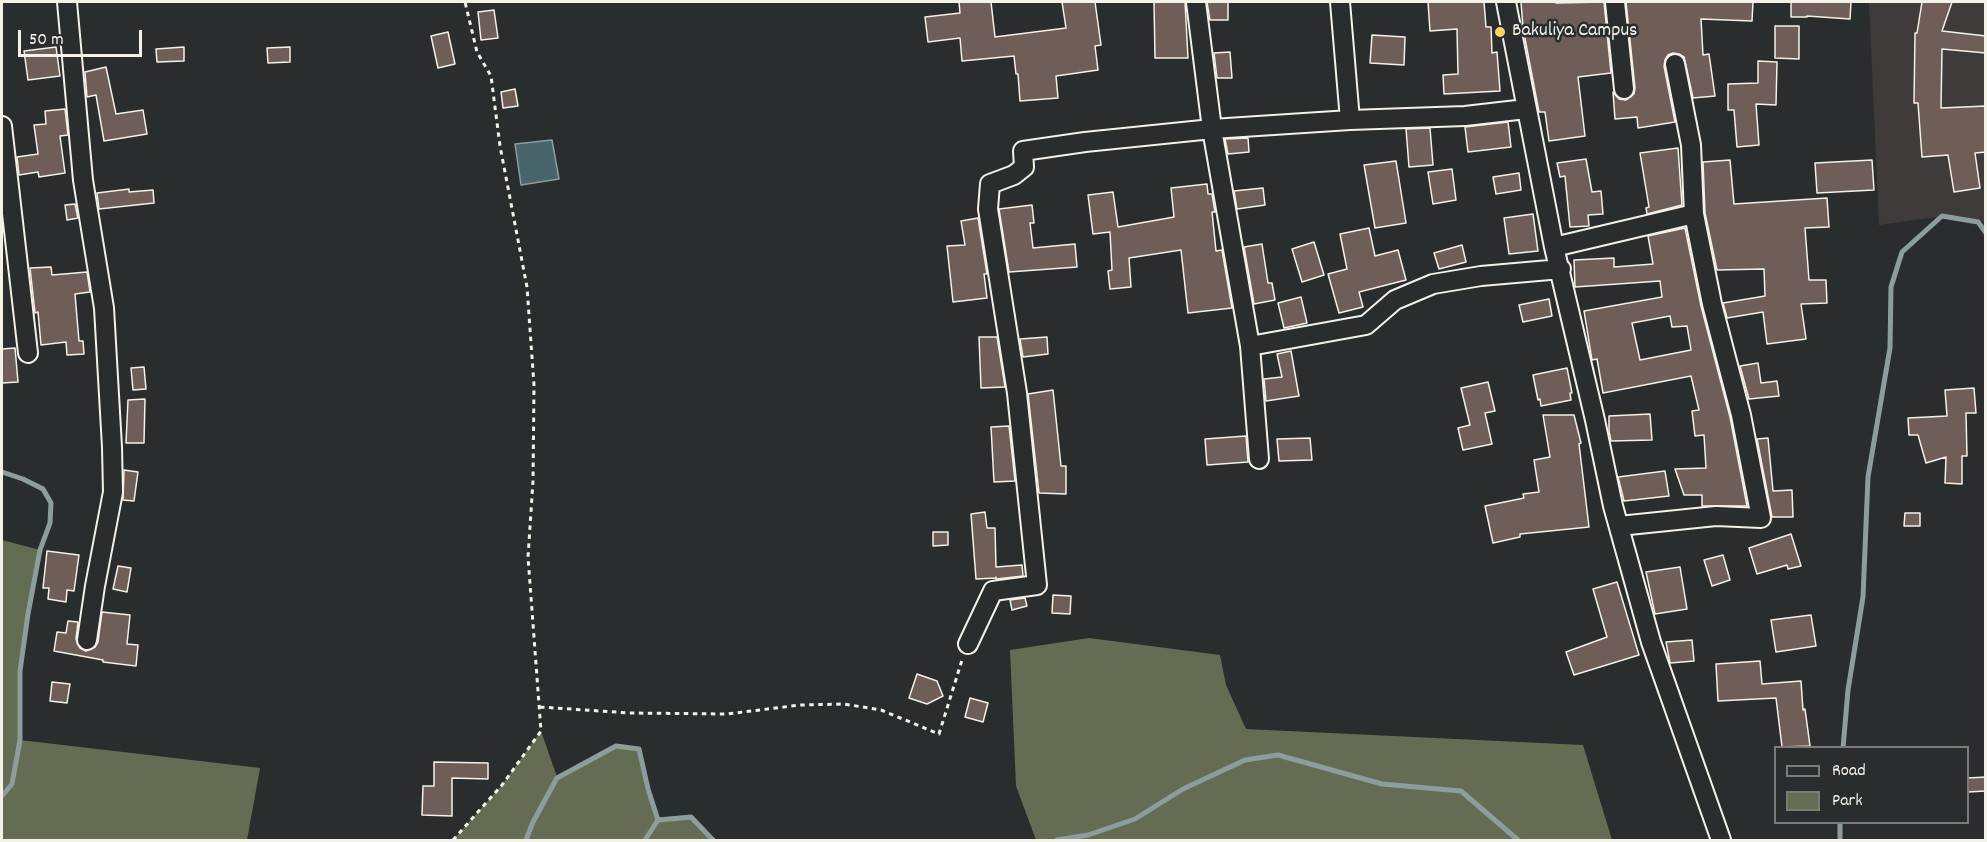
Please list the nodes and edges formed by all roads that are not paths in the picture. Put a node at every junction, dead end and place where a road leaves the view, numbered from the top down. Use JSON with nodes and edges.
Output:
{"nodes":[{"id":1,"x":67,"y":2,"type":"edge"},
{"id":2,"x":1196,"y":2,"type":"edge"},
{"id":3,"x":1340,"y":2,"type":"edge"},
{"id":4,"x":1506,"y":2,"type":"edge"},
{"id":5,"x":1615,"y":2,"type":"edge"},
{"id":6,"x":1675,"y":64,"type":"dead end"},
{"id":7,"x":1624,"y":89,"type":"dead end"},
{"id":8,"x":1526,"y":109,"type":"junction"},
{"id":9,"x":1350,"y":120,"type":"junction"},
{"id":10,"x":2,"y":126,"type":"edge"},
{"id":11,"x":1212,"y":129,"type":"junction"},
{"id":12,"x":1694,"y":214,"type":"junction"},
{"id":13,"x":1554,"y":247,"type":"junction"},
{"id":14,"x":1561,"y":269,"type":"junction"},
{"id":15,"x":1250,"y":346,"type":"junction"},
{"id":16,"x":28,"y":353,"type":"dead end"},
{"id":17,"x":1259,"y":459,"type":"dead end"},
{"id":18,"x":1619,"y":526,"type":"junction"},
{"id":19,"x":87,"y":640,"type":"dead end"},
{"id":20,"x":968,"y":644,"type":"road end"},
{"id":21,"x":1720,"y":838,"type":"edge"}],
"edges":[{"from":1,"to":19,"type":"street"},
{"from":2,"to":11,"type":"street"},
{"from":3,"to":9,"type":"street"},
{"from":4,"to":8,"type":"street"},
{"from":5,"to":7,"type":"street"},
{"from":6,"to":12,"type":"street"},
{"from":8,"to":9,"type":"street"},
{"from":8,"to":13,"type":"street"},
{"from":9,"to":11,"type":"street"},
{"from":10,"to":16,"type":"street"},
{"from":11,"to":15,"type":"street"},
{"from":11,"to":20,"type":"street"},
{"from":12,"to":13,"type":"street"},
{"from":12,"to":18,"type":"street"},
{"from":13,"to":14,"type":"street"},
{"from":14,"to":15,"type":"street"},
{"from":14,"to":18,"type":"street"},
{"from":15,"to":17,"type":"street"},
{"from":18,"to":21,"type":"street"}]}
